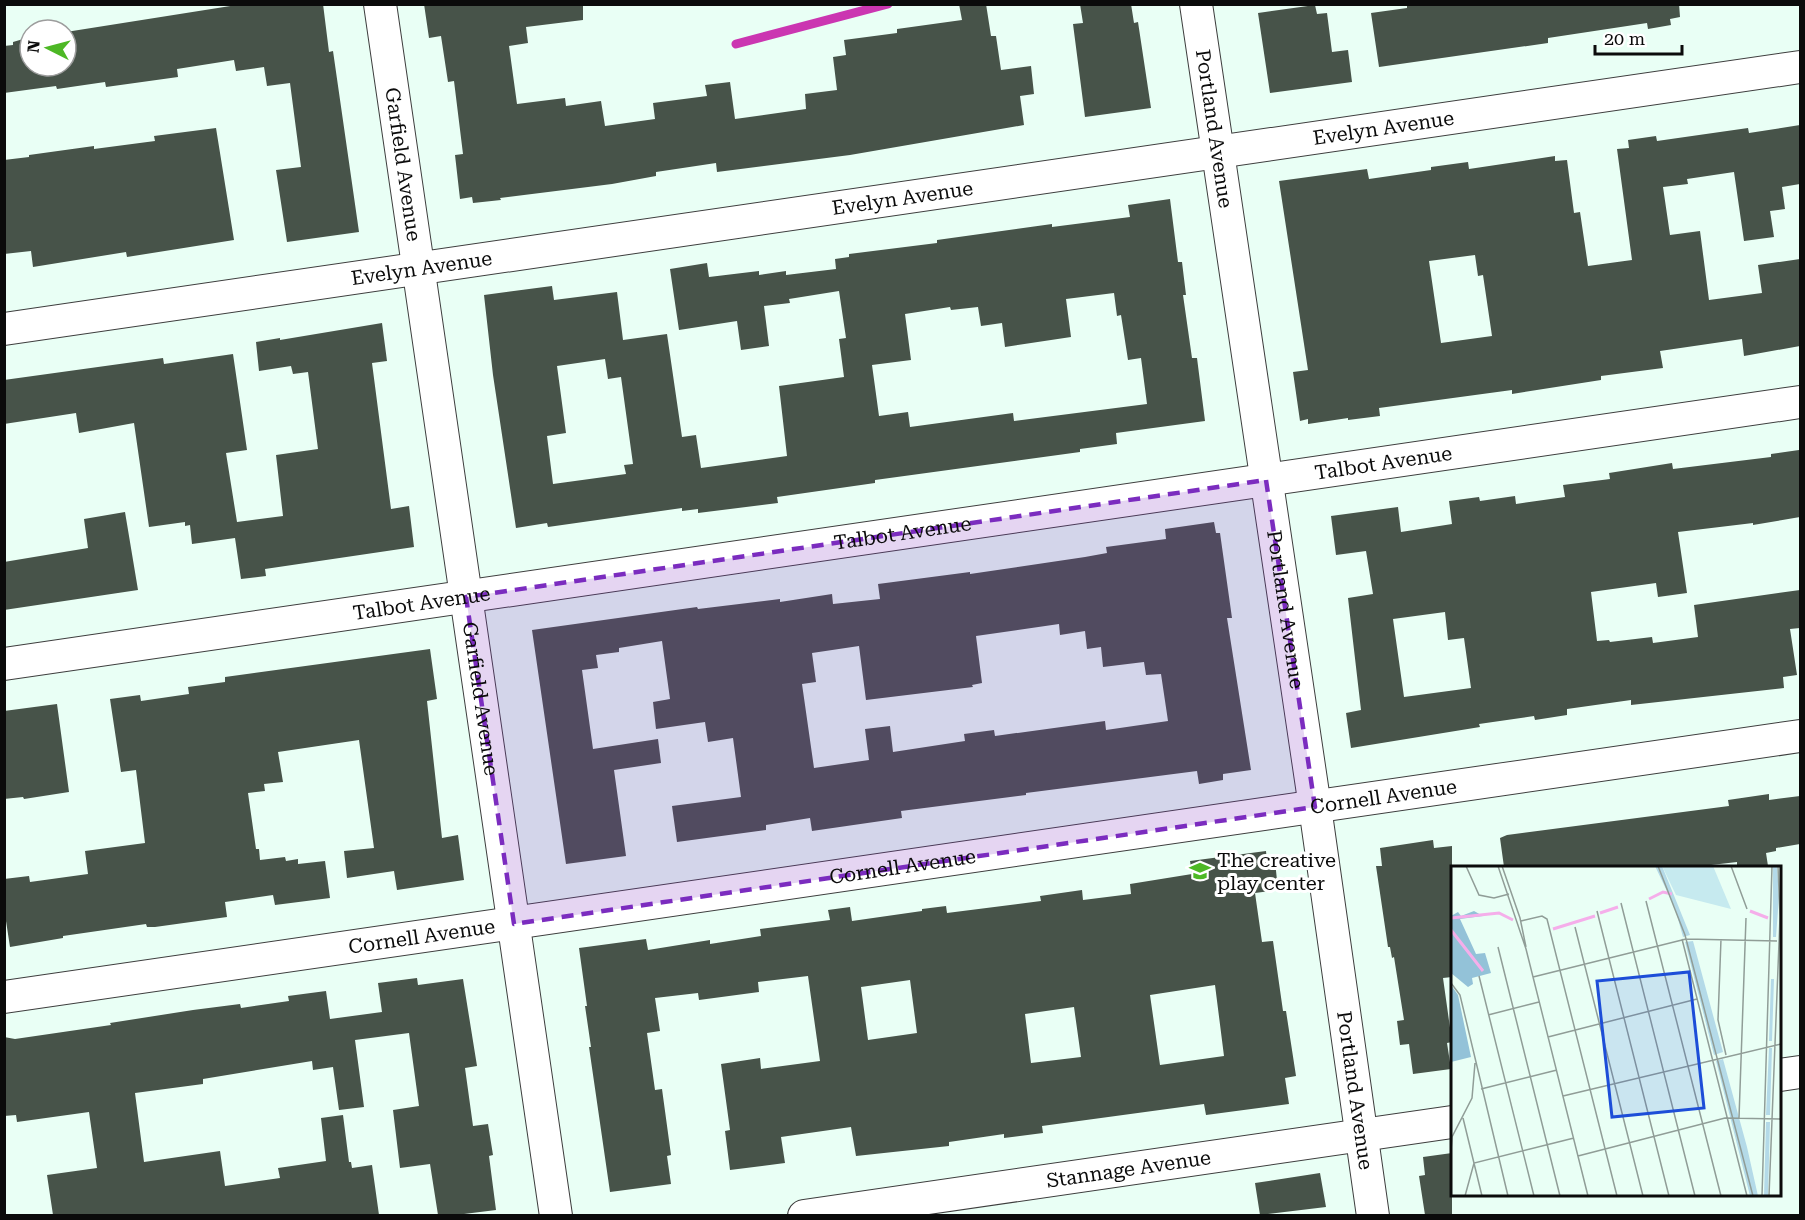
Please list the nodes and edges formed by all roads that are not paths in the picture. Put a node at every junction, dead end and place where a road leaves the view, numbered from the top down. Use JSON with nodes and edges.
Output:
{"nodes":[{"id":1,"x":380,"y":4,"type":"edge"},
{"id":2,"x":1196,"y":4,"type":"edge"},
{"id":3,"x":1800,"y":67,"type":"edge"},
{"id":4,"x":1218,"y":151,"type":"junction"},
{"id":5,"x":420,"y":269,"type":"junction"},
{"id":6,"x":4,"y":329,"type":"edge"},
{"id":7,"x":1800,"y":402,"type":"edge"},
{"id":8,"x":1266,"y":480,"type":"junction"},
{"id":9,"x":466,"y":597,"type":"junction"},
{"id":10,"x":4,"y":664,"type":"edge"},
{"id":11,"x":1800,"y":736,"type":"edge"},
{"id":12,"x":1315,"y":807,"type":"junction"},
{"id":13,"x":514,"y":924,"type":"junction"},
{"id":14,"x":4,"y":998,"type":"edge"},
{"id":15,"x":1800,"y":1072,"type":"edge"},
{"id":16,"x":1781,"y":1075,"type":"edge"},
{"id":17,"x":1451,"y":1122,"type":"edge"},
{"id":18,"x":1361,"y":1136,"type":"junction"},
{"id":19,"x":556,"y":1215,"type":"edge"},
{"id":20,"x":804,"y":1215,"type":"edge"},
{"id":21,"x":1372,"y":1215,"type":"edge"}],
"edges":[{"from":1,"to":5,"type":"street","name":"Garfield Avenue"},
{"from":2,"to":4,"type":"street","name":"Portland Avenue"},
{"from":3,"to":4,"type":"street","name":"Evelyn Avenue"},
{"from":4,"to":5,"type":"street","name":"Evelyn Avenue"},
{"from":4,"to":8,"type":"street","name":"Portland Avenue"},
{"from":5,"to":6,"type":"street","name":"Evelyn Avenue"},
{"from":5,"to":9,"type":"street","name":"Garfield Avenue"},
{"from":7,"to":8,"type":"street","name":"Talbot Avenue"},
{"from":8,"to":9,"type":"street","name":"Talbot Avenue"},
{"from":8,"to":12,"type":"street","name":"Portland Avenue"},
{"from":9,"to":10,"type":"street","name":"Talbot Avenue"},
{"from":9,"to":13,"type":"street","name":"Garfield Avenue"},
{"from":11,"to":12,"type":"street","name":"Cornell Avenue"},
{"from":12,"to":13,"type":"street","name":"Cornell Avenue"},
{"from":12,"to":18,"type":"street","name":"Portland Avenue"},
{"from":13,"to":14,"type":"street","name":"Cornell Avenue"},
{"from":13,"to":19,"type":"street","name":"Garfield Avenue"},
{"from":15,"to":16,"type":"street"},
{"from":17,"to":18,"type":"street","name":"Stannage Avenue"},
{"from":18,"to":20,"type":"street","name":"Stannage Avenue"},
{"from":18,"to":21,"type":"street","name":"Portland Avenue"}]}
